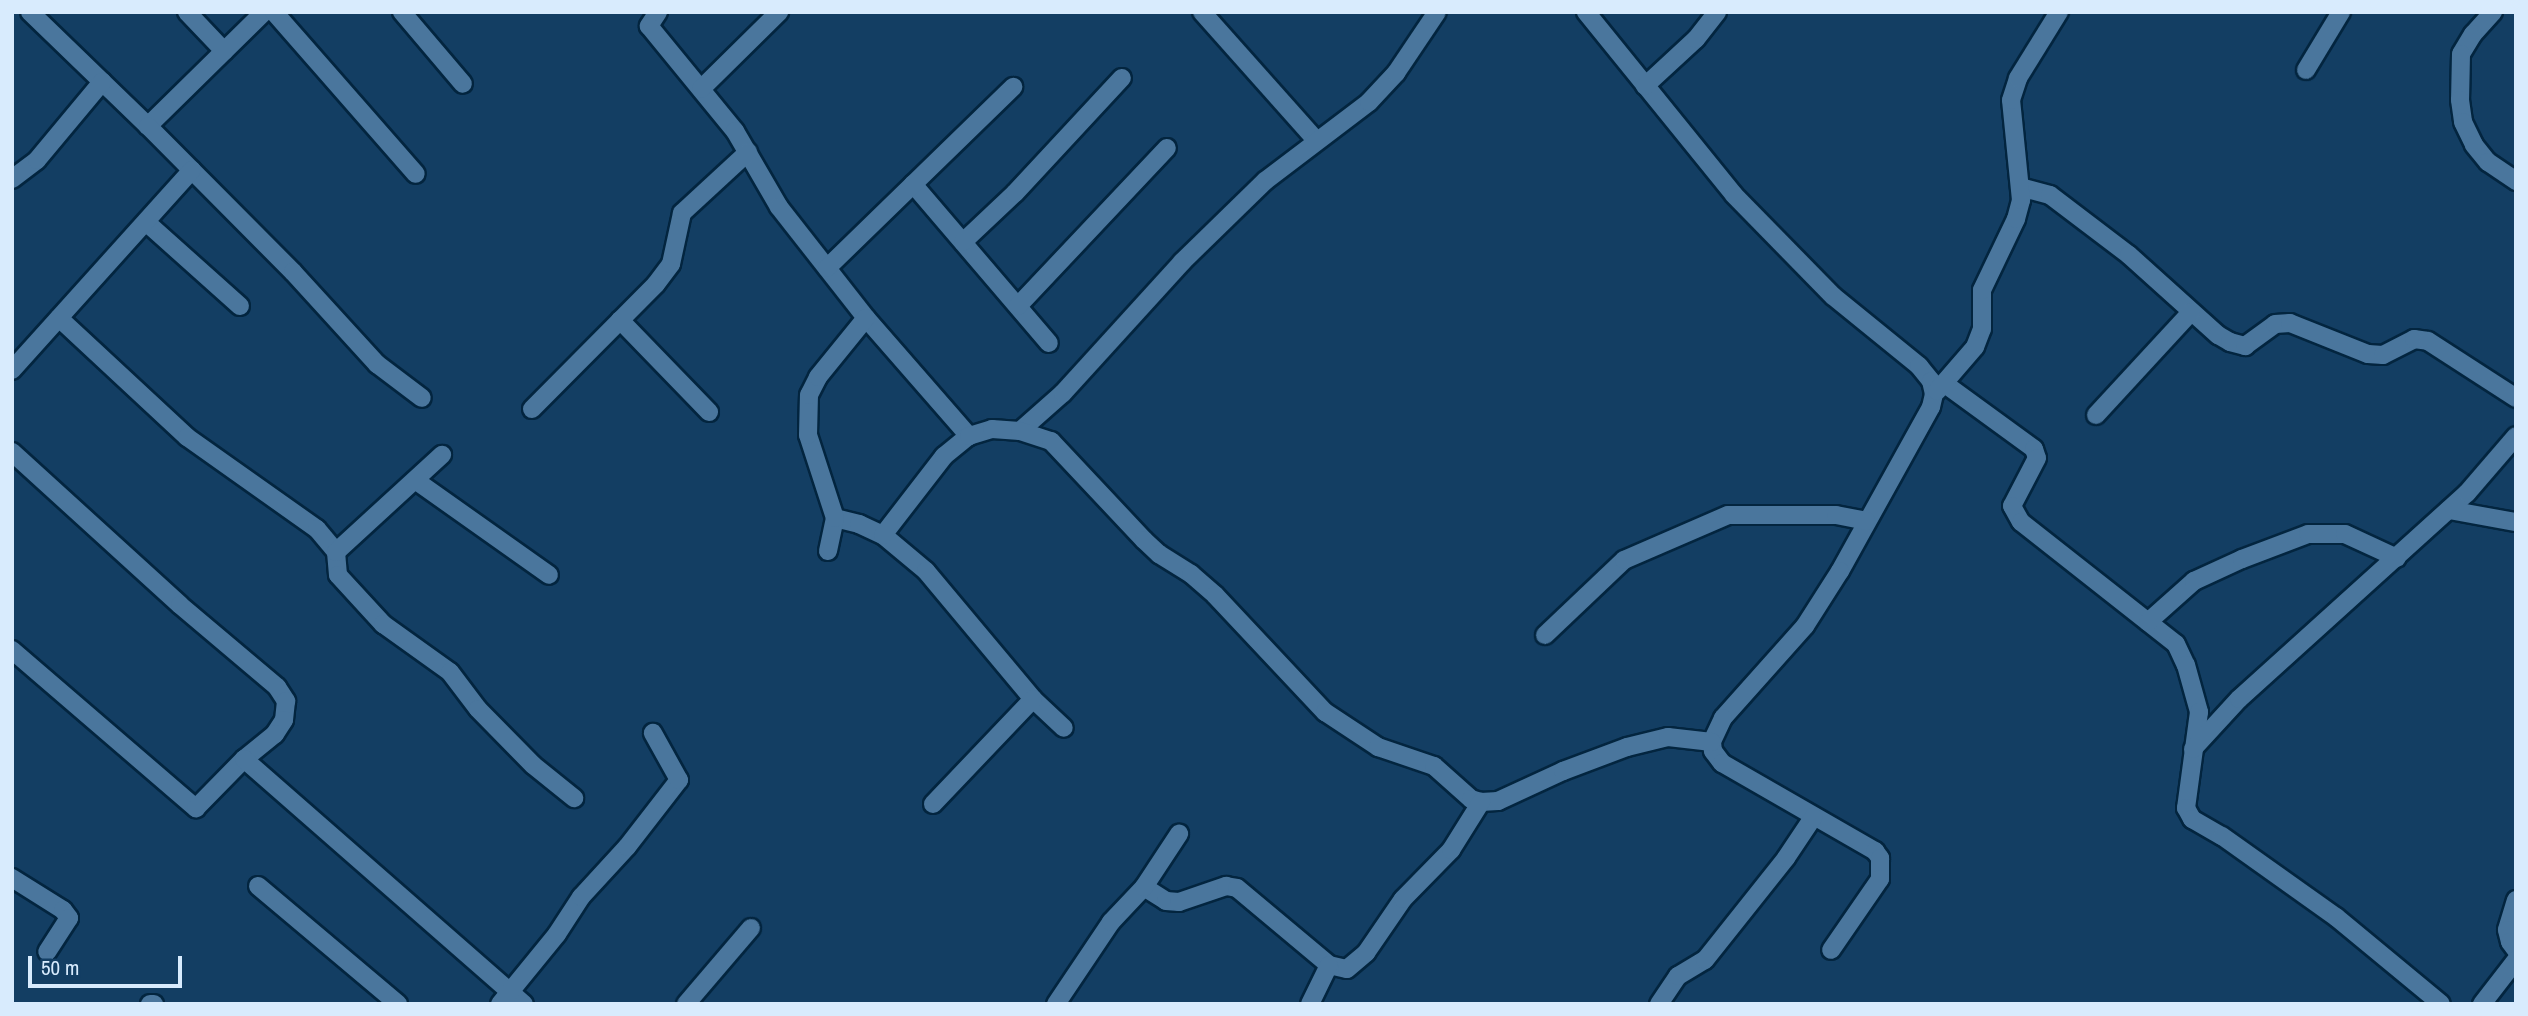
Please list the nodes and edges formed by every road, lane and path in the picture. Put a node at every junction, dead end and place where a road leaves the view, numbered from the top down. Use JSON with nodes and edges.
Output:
{"nodes":[{"id":1,"x":30,"y":12,"type":"edge"},
{"id":2,"x":187,"y":12,"type":"edge"},
{"id":3,"x":264,"y":12,"type":"edge"},
{"id":4,"x":275,"y":12,"type":"edge"},
{"id":5,"x":402,"y":12,"type":"edge"},
{"id":6,"x":659,"y":12,"type":"edge"},
{"id":7,"x":779,"y":12,"type":"edge"},
{"id":8,"x":1202,"y":12,"type":"edge"},
{"id":9,"x":1437,"y":12,"type":"edge"},
{"id":10,"x":1586,"y":12,"type":"edge"},
{"id":11,"x":1717,"y":12,"type":"edge"},
{"id":12,"x":2059,"y":12,"type":"edge"},
{"id":13,"x":2341,"y":12,"type":"edge"},
{"id":14,"x":2493,"y":12,"type":"edge"},
{"id":15,"x":225,"y":51,"type":"junction"},
{"id":16,"x":2306,"y":70,"type":"dead end"},
{"id":17,"x":1122,"y":78,"type":"dead end"},
{"id":18,"x":102,"y":82,"type":"junction"},
{"id":19,"x":463,"y":84,"type":"dead end"},
{"id":20,"x":1644,"y":86,"type":"junction"},
{"id":21,"x":1013,"y":87,"type":"dead end"},
{"id":22,"x":701,"y":89,"type":"junction"},
{"id":23,"x":148,"y":126,"type":"junction"},
{"id":24,"x":1316,"y":140,"type":"junction"},
{"id":25,"x":1167,"y":148,"type":"dead end"},
{"id":26,"x":748,"y":152,"type":"junction"},
{"id":27,"x":192,"y":170,"type":"junction"},
{"id":28,"x":416,"y":174,"type":"dead end"},
{"id":29,"x":12,"y":179,"type":"edge"},
{"id":30,"x":2516,"y":181,"type":"edge"},
{"id":31,"x":913,"y":184,"type":"junction"},
{"id":32,"x":2020,"y":187,"type":"junction"},
{"id":33,"x":146,"y":222,"type":"junction"},
{"id":34,"x":963,"y":242,"type":"junction"},
{"id":35,"x":827,"y":268,"type":"junction"},
{"id":36,"x":240,"y":306,"type":"dead end"},
{"id":37,"x":1018,"y":306,"type":"junction"},
{"id":38,"x":2192,"y":312,"type":"junction"},
{"id":39,"x":59,"y":318,"type":"junction"},
{"id":40,"x":866,"y":318,"type":"junction"},
{"id":41,"x":620,"y":320,"type":"junction"},
{"id":42,"x":1049,"y":343,"type":"dead end"},
{"id":43,"x":12,"y":370,"type":"edge"},
{"id":44,"x":1940,"y":389,"type":"junction"},
{"id":45,"x":422,"y":398,"type":"dead end"},
{"id":46,"x":2516,"y":398,"type":"edge"},
{"id":47,"x":533,"y":409,"type":"dead end"},
{"id":48,"x":709,"y":412,"type":"dead end"},
{"id":49,"x":2096,"y":415,"type":"dead end"},
{"id":50,"x":1020,"y":431,"type":"junction"},
{"id":51,"x":969,"y":436,"type":"junction"},
{"id":52,"x":2516,"y":436,"type":"edge"},
{"id":53,"x":12,"y":452,"type":"edge"},
{"id":54,"x":442,"y":455,"type":"dead end"},
{"id":55,"x":415,"y":480,"type":"junction"},
{"id":56,"x":2449,"y":510,"type":"junction"},
{"id":57,"x":835,"y":519,"type":"junction"},
{"id":58,"x":1866,"y":521,"type":"junction"},
{"id":59,"x":2516,"y":522,"type":"edge"},
{"id":60,"x":883,"y":535,"type":"junction"},
{"id":61,"x":828,"y":551,"type":"dead end"},
{"id":62,"x":336,"y":552,"type":"junction"},
{"id":63,"x":2397,"y":558,"type":"junction"},
{"id":64,"x":549,"y":575,"type":"dead end"},
{"id":65,"x":2148,"y":622,"type":"junction"},
{"id":66,"x":1545,"y":635,"type":"dead end"},
{"id":67,"x":12,"y":650,"type":"edge"},
{"id":68,"x":1033,"y":699,"type":"junction"},
{"id":69,"x":1064,"y":728,"type":"dead end"},
{"id":70,"x":653,"y":733,"type":"dead end"},
{"id":71,"x":1712,"y":742,"type":"junction"},
{"id":72,"x":2193,"y":749,"type":"junction"},
{"id":73,"x":244,"y":760,"type":"junction"},
{"id":74,"x":574,"y":798,"type":"dead end"},
{"id":75,"x":1481,"y":802,"type":"junction"},
{"id":76,"x":933,"y":804,"type":"dead end"},
{"id":77,"x":1814,"y":816,"type":"junction"},
{"id":78,"x":1179,"y":834,"type":"dead end"},
{"id":79,"x":12,"y":878,"type":"edge"},
{"id":80,"x":258,"y":886,"type":"dead end"},
{"id":81,"x":1144,"y":887,"type":"junction"},
{"id":82,"x":2516,"y":900,"type":"edge"},
{"id":83,"x":751,"y":928,"type":"dead end"},
{"id":84,"x":1831,"y":950,"type":"dead end"},
{"id":85,"x":2516,"y":950,"type":"edge"},
{"id":86,"x":47,"y":951,"type":"dead end"},
{"id":87,"x":2516,"y":960,"type":"edge"},
{"id":88,"x":1329,"y":965,"type":"junction"},
{"id":89,"x":512,"y":1000,"type":"edge"},
{"id":90,"x":398,"y":1004,"type":"edge"},
{"id":91,"x":686,"y":1004,"type":"edge"},
{"id":92,"x":1056,"y":1004,"type":"edge"},
{"id":93,"x":1310,"y":1004,"type":"edge"},
{"id":94,"x":1659,"y":1004,"type":"edge"},
{"id":95,"x":2441,"y":1004,"type":"edge"},
{"id":96,"x":2482,"y":1004,"type":"edge"}],
"edges":[{"from":1,"to":18,"type":"street"},
{"from":2,"to":15,"type":"street"},
{"from":3,"to":15,"type":"street"},
{"from":4,"to":28,"type":"street"},
{"from":5,"to":19,"type":"street"},
{"from":6,"to":22,"type":"street"},
{"from":7,"to":22,"type":"street"},
{"from":8,"to":24,"type":"street"},
{"from":9,"to":24,"type":"street"},
{"from":10,"to":20,"type":"street"},
{"from":11,"to":20,"type":"street"},
{"from":12,"to":32,"type":"street"},
{"from":13,"to":16,"type":"street"},
{"from":14,"to":30,"type":"street"},
{"from":15,"to":23,"type":"street"},
{"from":17,"to":34,"type":"street"},
{"from":18,"to":23,"type":"street"},
{"from":18,"to":29,"type":"street"},
{"from":20,"to":44,"type":"street"},
{"from":21,"to":31,"type":"street"},
{"from":22,"to":26,"type":"street"},
{"from":23,"to":27,"type":"street"},
{"from":24,"to":50,"type":"street"},
{"from":25,"to":37,"type":"street"},
{"from":26,"to":35,"type":"street"},
{"from":26,"to":41,"type":"street"},
{"from":27,"to":33,"type":"street"},
{"from":27,"to":45,"type":"street"},
{"from":31,"to":34,"type":"street"},
{"from":31,"to":35,"type":"street"},
{"from":32,"to":38,"type":"street"},
{"from":32,"to":44,"type":"street"},
{"from":33,"to":36,"type":"street"},
{"from":33,"to":39,"type":"street"},
{"from":34,"to":37,"type":"street"},
{"from":35,"to":40,"type":"street"},
{"from":37,"to":42,"type":"street"},
{"from":38,"to":46,"type":"street"},
{"from":38,"to":49,"type":"street"},
{"from":39,"to":43,"type":"street"},
{"from":39,"to":62,"type":"street"},
{"from":40,"to":51,"type":"street"},
{"from":40,"to":57,"type":"street"},
{"from":41,"to":47,"type":"street"},
{"from":41,"to":48,"type":"street"},
{"from":44,"to":58,"type":"street"},
{"from":44,"to":65,"type":"street"},
{"from":50,"to":51,"type":"street"},
{"from":50,"to":75,"type":"street"},
{"from":51,"to":60,"type":"street"},
{"from":52,"to":56,"type":"street"},
{"from":53,"to":73,"type":"street"},
{"from":54,"to":55,"type":"street"},
{"from":55,"to":62,"type":"street"},
{"from":55,"to":64,"type":"street"},
{"from":56,"to":59,"type":"street"},
{"from":56,"to":63,"type":"street"},
{"from":57,"to":60,"type":"street"},
{"from":57,"to":61,"type":"street"},
{"from":58,"to":66,"type":"street"},
{"from":58,"to":71,"type":"street"},
{"from":60,"to":68,"type":"street"},
{"from":62,"to":74,"type":"street"},
{"from":63,"to":65,"type":"street"},
{"from":63,"to":72,"type":"street"},
{"from":65,"to":72,"type":"street"},
{"from":67,"to":73,"type":"street"},
{"from":68,"to":69,"type":"street"},
{"from":68,"to":76,"type":"street"},
{"from":70,"to":89,"type":"street"},
{"from":71,"to":75,"type":"street"},
{"from":71,"to":77,"type":"street"},
{"from":72,"to":95,"type":"street"},
{"from":73,"to":89,"type":"street"},
{"from":75,"to":88,"type":"street"},
{"from":77,"to":84,"type":"street"},
{"from":77,"to":94,"type":"street"},
{"from":78,"to":81,"type":"street"},
{"from":79,"to":86,"type":"street"},
{"from":80,"to":90,"type":"street"},
{"from":81,"to":88,"type":"street"},
{"from":81,"to":92,"type":"street"},
{"from":82,"to":85,"type":"street"},
{"from":83,"to":91,"type":"street"},
{"from":87,"to":96,"type":"street"},
{"from":88,"to":93,"type":"street"}]}
